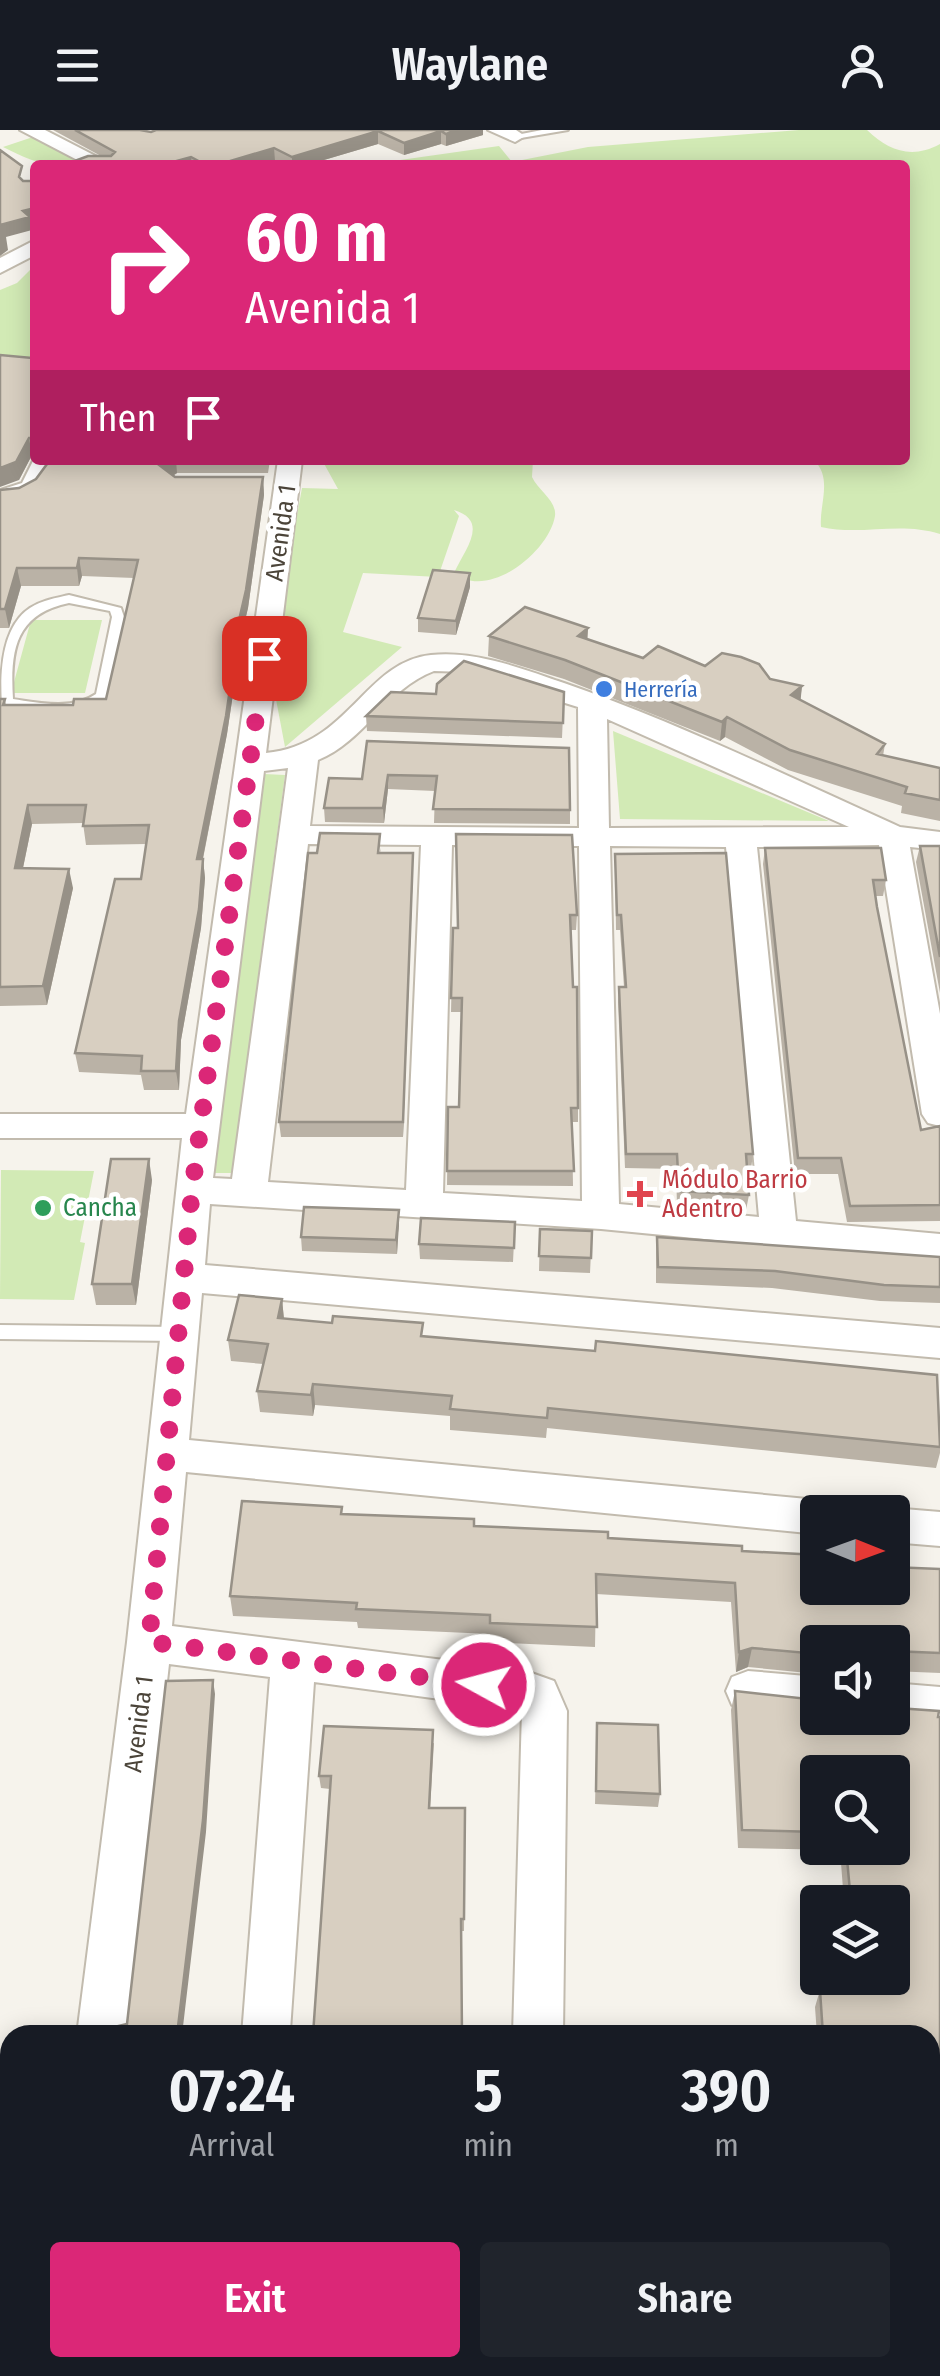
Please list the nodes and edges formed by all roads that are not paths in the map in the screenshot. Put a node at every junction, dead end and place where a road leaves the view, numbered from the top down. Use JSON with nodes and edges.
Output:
{"nodes":[{"id":1,"x":30,"y":130,"type":"edge"},
{"id":2,"x":564,"y":130,"type":"edge"},
{"id":3,"x":507,"y":133,"type":"edge"},
{"id":4,"x":88,"y":160,"type":"edge"},
{"id":5,"x":30,"y":249,"type":"edge"},
{"id":6,"x":0,"y":266,"type":"edge"},
{"id":7,"x":42,"y":465,"type":"edge"},
{"id":8,"x":282,"y":476,"type":"edge"},
{"id":9,"x":0,"y":498,"type":"edge"},
{"id":10,"x":3,"y":652,"type":"edge"},
{"id":11,"x":592,"y":702,"type":"junction"},
{"id":12,"x":332,"y":742,"type":"junction"},
{"id":13,"x":369,"y":743,"type":"edge"},
{"id":14,"x":556,"y":750,"type":"edge"},
{"id":15,"x":593,"y":751,"type":"junction"},
{"id":16,"x":304,"y":756,"type":"junction"},
{"id":17,"x":250,"y":763,"type":"junction"},
{"id":18,"x":296,"y":835,"type":"junction"},
{"id":19,"x":893,"y":835,"type":"junction"},
{"id":20,"x":436,"y":836,"type":"junction"},
{"id":21,"x":597,"y":838,"type":"junction"},
{"id":22,"x":741,"y":838,"type":"junction"},
{"id":23,"x":940,"y":841,"type":"edge"},
{"id":24,"x":926,"y":946,"type":"edge"},
{"id":25,"x":935,"y":1054,"type":"edge"},
{"id":26,"x":940,"y":1114,"type":"edge"},
{"id":27,"x":0,"y":1126,"type":"edge"},
{"id":28,"x":203,"y":1126,"type":"junction"},
{"id":29,"x":192,"y":1190,"type":"junction"},
{"id":30,"x":248,"y":1193,"type":"junction"},
{"id":31,"x":424,"y":1204,"type":"junction"},
{"id":32,"x":601,"y":1216,"type":"junction"},
{"id":33,"x":779,"y":1233,"type":"junction"},
{"id":34,"x":940,"y":1248,"type":"edge"},
{"id":35,"x":184,"y":1277,"type":"junction"},
{"id":36,"x":0,"y":1332,"type":"edge"},
{"id":37,"x":178,"y":1334,"type":"junction"},
{"id":38,"x":940,"y":1344,"type":"edge"},
{"id":39,"x":167,"y":1454,"type":"junction"},
{"id":40,"x":800,"y":1515,"type":"edge"},
{"id":41,"x":910,"y":1526,"type":"edge"},
{"id":42,"x":940,"y":1529,"type":"edge"},
{"id":43,"x":149,"y":1642,"type":"junction"},
{"id":44,"x":294,"y":1661,"type":"junction"},
{"id":45,"x":748,"y":1691,"type":"edge"},
{"id":46,"x":800,"y":1695,"type":"edge"},
{"id":47,"x":910,"y":1704,"type":"edge"},
{"id":48,"x":940,"y":1707,"type":"edge"},
{"id":49,"x":103,"y":2025,"type":"edge"},
{"id":50,"x":264,"y":2025,"type":"edge"},
{"id":51,"x":538,"y":2025,"type":"edge"}],
"edges":[{"from":1,"to":4,"type":"street"},
{"from":2,"to":3,"type":"lane"},
{"from":5,"to":6,"type":"street"},
{"from":7,"to":9,"type":"street"},
{"from":8,"to":17,"type":"street","name":"Avenida 1"},
{"from":10,"to":10,"type":"lane"},
{"from":11,"to":12,"type":"street"},
{"from":11,"to":15,"type":"street"},
{"from":11,"to":19,"type":"street"},
{"from":12,"to":13,"type":"street"},
{"from":12,"to":16,"type":"street"},
{"from":14,"to":15,"type":"street"},
{"from":15,"to":21,"type":"street"},
{"from":16,"to":17,"type":"street"},
{"from":16,"to":18,"type":"street"},
{"from":17,"to":28,"type":"street","name":"Avenida 1"},
{"from":18,"to":20,"type":"street"},
{"from":18,"to":30,"type":"street"},
{"from":19,"to":22,"type":"street"},
{"from":19,"to":23,"type":"street"},
{"from":19,"to":24,"type":"street"},
{"from":20,"to":21,"type":"street"},
{"from":20,"to":31,"type":"street"},
{"from":21,"to":22,"type":"street"},
{"from":21,"to":32,"type":"street"},
{"from":22,"to":33,"type":"street"},
{"from":24,"to":25,"type":"street"},
{"from":25,"to":26,"type":"street"},
{"from":27,"to":28,"type":"street"},
{"from":28,"to":29,"type":"street","name":"Avenida 1"},
{"from":29,"to":30,"type":"street"},
{"from":29,"to":35,"type":"street","name":"Avenida 1"},
{"from":30,"to":31,"type":"street"},
{"from":31,"to":32,"type":"street"},
{"from":32,"to":33,"type":"street"},
{"from":33,"to":34,"type":"street"},
{"from":35,"to":37,"type":"street","name":"Avenida 1"},
{"from":35,"to":38,"type":"street"},
{"from":36,"to":37,"type":"lane"},
{"from":37,"to":39,"type":"street","name":"Avenida 1"},
{"from":39,"to":40,"type":"street"},
{"from":39,"to":43,"type":"street","name":"Avenida 1"},
{"from":41,"to":42,"type":"street"},
{"from":43,"to":44,"type":"street"},
{"from":43,"to":49,"type":"street","name":"Avenida 1"},
{"from":44,"to":50,"type":"street"},
{"from":44,"to":51,"type":"street"},
{"from":45,"to":46,"type":"street"},
{"from":47,"to":48,"type":"street"}]}
